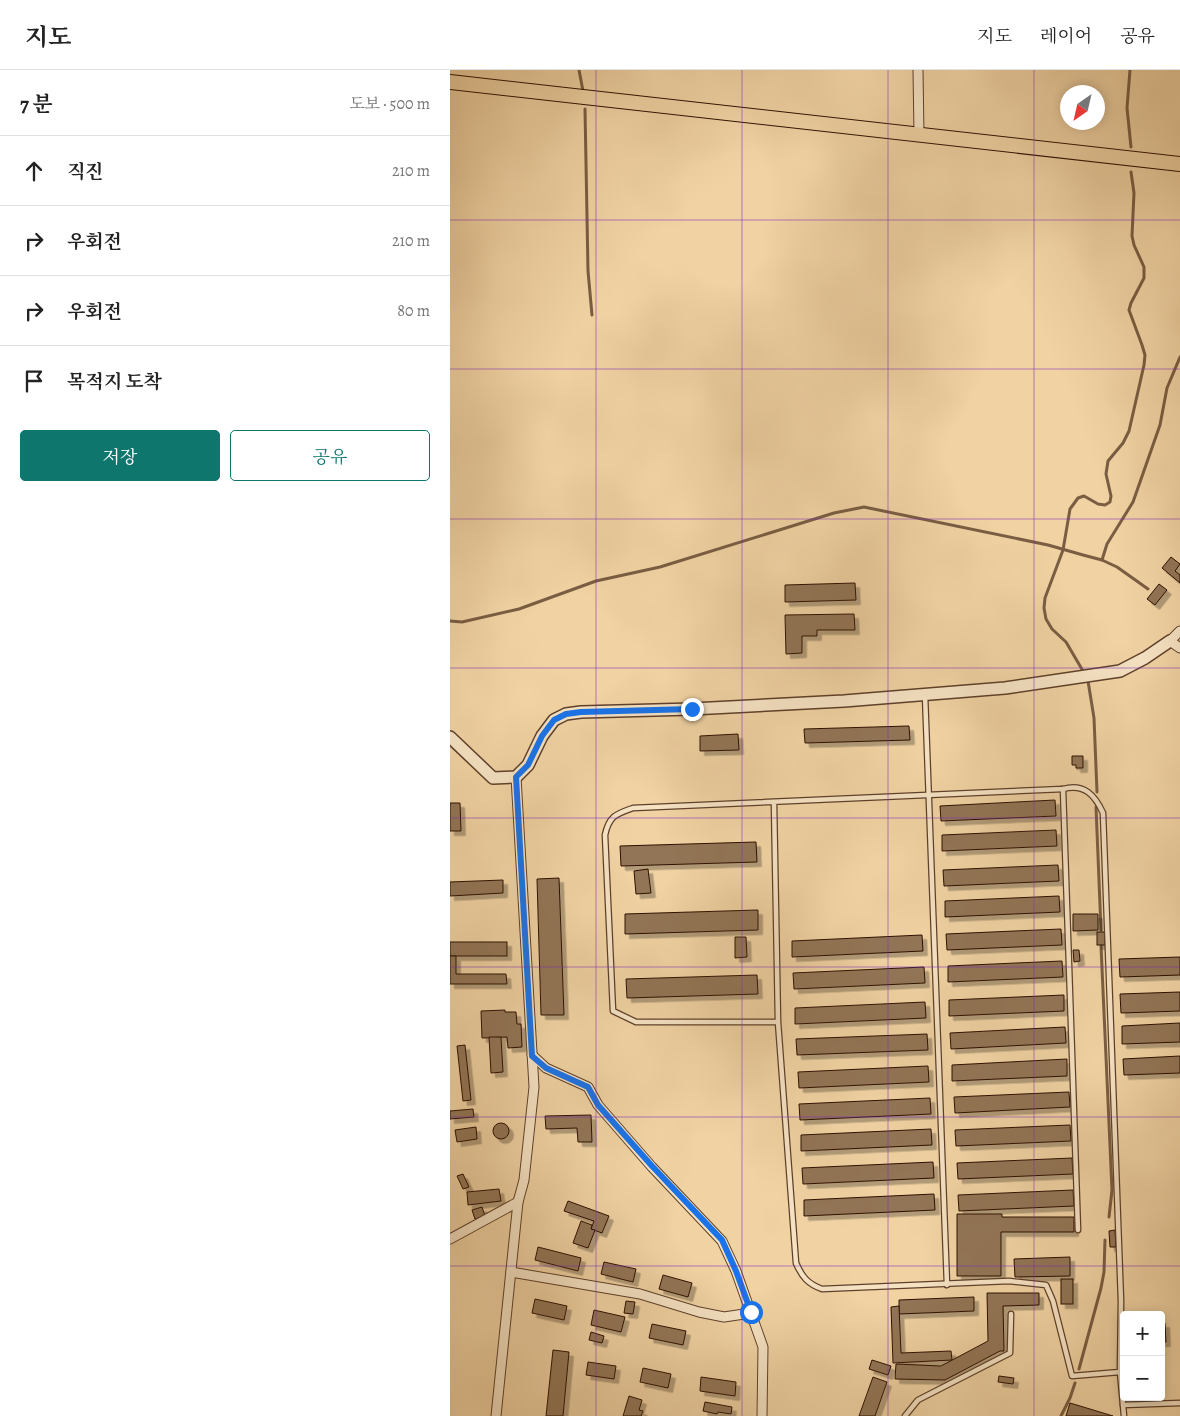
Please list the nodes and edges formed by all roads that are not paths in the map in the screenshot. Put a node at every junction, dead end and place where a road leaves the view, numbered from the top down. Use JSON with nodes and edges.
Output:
{"nodes":[{"id":1,"x":918,"y":70,"type":"edge"},
{"id":2,"x":450,"y":82,"type":"edge"},
{"id":3,"x":919,"y":134,"type":"junction"},
{"id":4,"x":1180,"y":164,"type":"edge"},
{"id":5,"x":1180,"y":631,"type":"edge"},
{"id":6,"x":1170,"y":641,"type":"junction"},
{"id":7,"x":1180,"y":648,"type":"edge"},
{"id":8,"x":925,"y":695,"type":"junction"},
{"id":9,"x":450,"y":737,"type":"edge"},
{"id":10,"x":516,"y":777,"type":"junction"},
{"id":11,"x":1063,"y":789,"type":"junction"},
{"id":12,"x":929,"y":796,"type":"junction"},
{"id":13,"x":774,"y":803,"type":"junction"},
{"id":14,"x":778,"y":1022,"type":"junction"},
{"id":15,"x":532,"y":1056,"type":"junction"},
{"id":16,"x":518,"y":1202,"type":"junction"},
{"id":17,"x":1078,"y":1230,"type":"dead end"},
{"id":18,"x":450,"y":1239,"type":"edge"},
{"id":19,"x":511,"y":1272,"type":"junction"},
{"id":20,"x":947,"y":1285,"type":"junction"},
{"id":21,"x":751,"y":1312,"type":"junction"},
{"id":22,"x":1011,"y":1314,"type":"dead end"},
{"id":23,"x":1120,"y":1356,"type":"edge"},
{"id":24,"x":1120,"y":1372,"type":"edge"},
{"id":25,"x":1123,"y":1401,"type":"edge"},
{"id":26,"x":1180,"y":1403,"type":"edge"},
{"id":27,"x":1123,"y":1405,"type":"junction"},
{"id":28,"x":496,"y":1416,"type":"edge"},
{"id":29,"x":762,"y":1416,"type":"edge"},
{"id":30,"x":905,"y":1416,"type":"edge"},
{"id":31,"x":1124,"y":1416,"type":"edge"}],
"edges":[{"from":1,"to":3,"type":"street"},
{"from":2,"to":3,"type":"main road"},
{"from":3,"to":4,"type":"main road"},
{"from":5,"to":6,"type":"street"},
{"from":6,"to":7,"type":"street"},
{"from":6,"to":8,"type":"street"},
{"from":8,"to":10,"type":"street"},
{"from":8,"to":12,"type":"lane"},
{"from":9,"to":10,"type":"street"},
{"from":10,"to":15,"type":"street"},
{"from":11,"to":12,"type":"lane"},
{"from":11,"to":17,"type":"lane"},
{"from":11,"to":23,"type":"lane"},
{"from":12,"to":13,"type":"lane"},
{"from":12,"to":20,"type":"lane"},
{"from":13,"to":14,"type":"lane"},
{"from":13,"to":14,"type":"lane"},
{"from":14,"to":20,"type":"lane"},
{"from":15,"to":16,"type":"street"},
{"from":15,"to":21,"type":"street"},
{"from":16,"to":18,"type":"street"},
{"from":16,"to":19,"type":"street"},
{"from":19,"to":21,"type":"street"},
{"from":19,"to":28,"type":"street"},
{"from":20,"to":24,"type":"lane"},
{"from":21,"to":29,"type":"street"},
{"from":22,"to":30,"type":"lane"},
{"from":25,"to":27,"type":"lane"},
{"from":26,"to":27,"type":"lane"},
{"from":27,"to":31,"type":"lane"}]}
